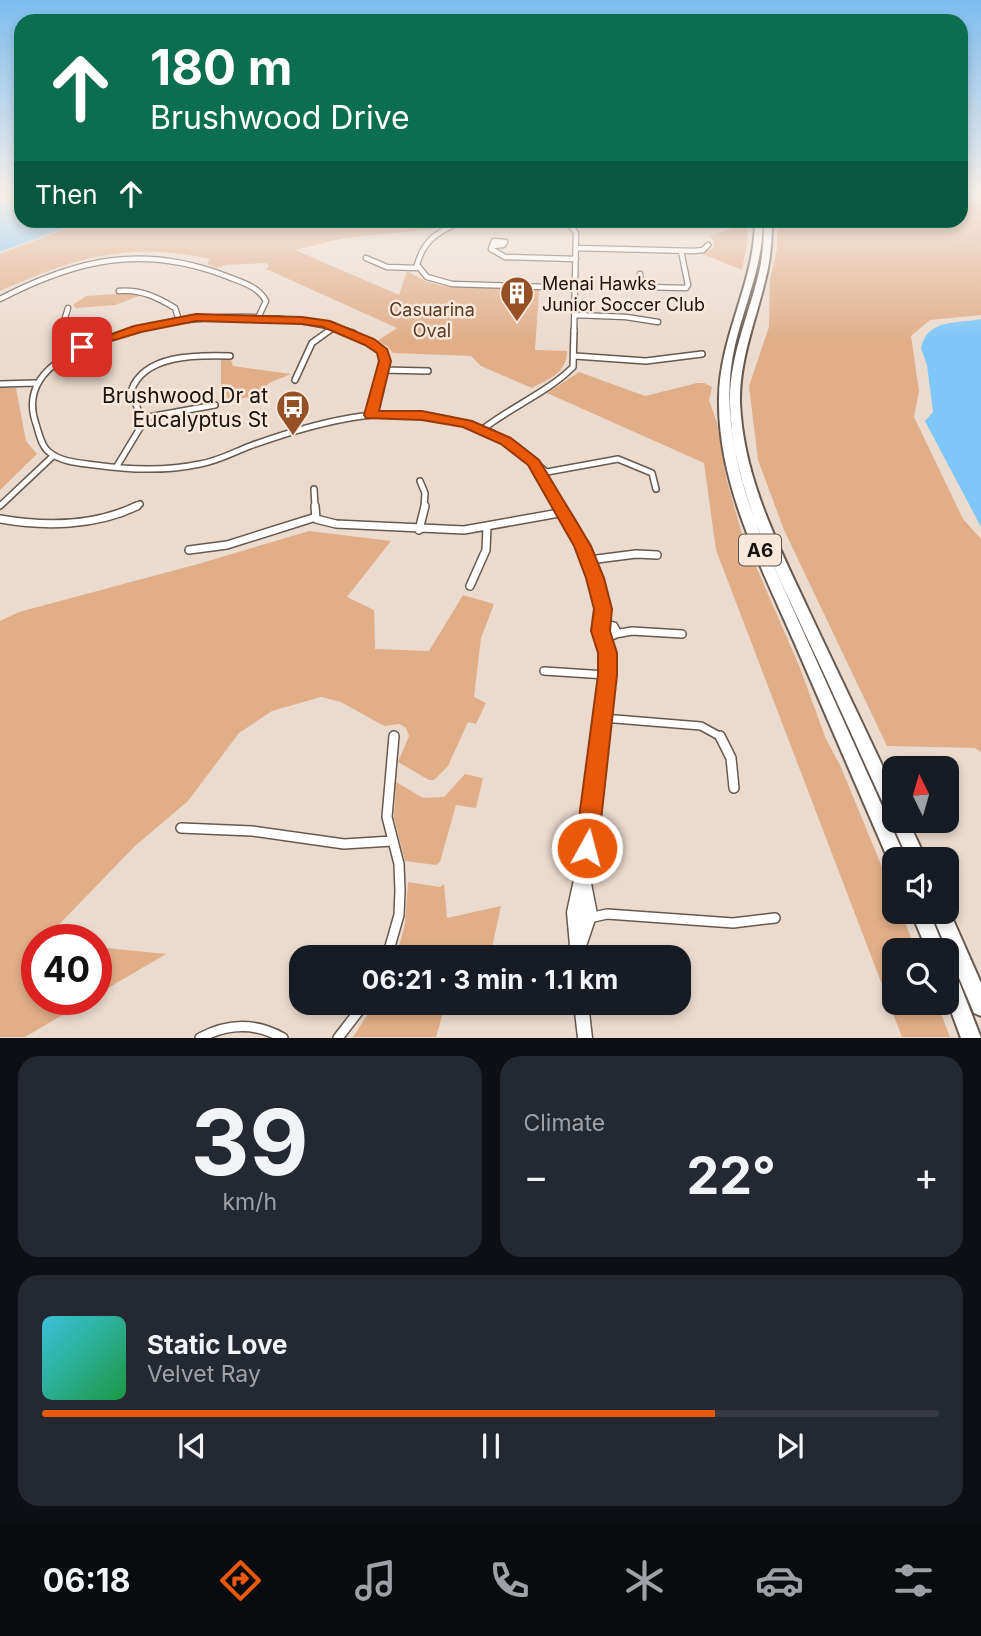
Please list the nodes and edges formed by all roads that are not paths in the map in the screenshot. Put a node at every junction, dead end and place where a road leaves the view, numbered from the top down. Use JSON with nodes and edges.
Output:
{"nodes":[{"id":1,"x":425,"y":244,"type":"edge"},
{"id":2,"x":576,"y":244,"type":"edge"},
{"id":3,"x":757,"y":244,"type":"edge"},
{"id":4,"x":767,"y":244,"type":"edge"},
{"id":5,"x":708,"y":245,"type":"dead end"},
{"id":6,"x":492,"y":246,"type":"dead end"},
{"id":7,"x":576,"y":248,"type":"junction"},
{"id":8,"x":681,"y":251,"type":"junction"},
{"id":9,"x":366,"y":258,"type":"dead end"},
{"id":10,"x":576,"y":259,"type":"junction"},
{"id":11,"x":417,"y":268,"type":"junction"},
{"id":12,"x":640,"y":274,"type":"dead end"},
{"id":13,"x":576,"y":288,"type":"junction"},
{"id":14,"x":119,"y":292,"type":"dead end"},
{"id":15,"x":0,"y":299,"type":"edge"},
{"id":16,"x":68,"y":308,"type":"dead end"},
{"id":17,"x":575,"y":315,"type":"junction"},
{"id":18,"x":258,"y":318,"type":"junction"},
{"id":19,"x":180,"y":320,"type":"junction"},
{"id":20,"x":658,"y":322,"type":"dead end"},
{"id":21,"x":335,"y":326,"type":"junction"},
{"id":22,"x":77,"y":349,"type":"junction"},
{"id":23,"x":702,"y":354,"type":"dead end"},
{"id":24,"x":575,"y":355,"type":"junction"},
{"id":25,"x":230,"y":356,"type":"dead end"},
{"id":26,"x":646,"y":361,"type":"junction"},
{"id":27,"x":646,"y":369,"type":"dead end"},
{"id":28,"x":383,"y":370,"type":"junction"},
{"id":29,"x":428,"y":371,"type":"dead end"},
{"id":30,"x":295,"y":380,"type":"dead end"},
{"id":31,"x":35,"y":383,"type":"junction"},
{"id":32,"x":0,"y":384,"type":"edge"},
{"id":33,"x":215,"y":405,"type":"dead end"},
{"id":34,"x":371,"y":415,"type":"junction"},
{"id":35,"x":144,"y":418,"type":"junction"},
{"id":36,"x":483,"y":429,"type":"junction"},
{"id":37,"x":53,"y":456,"type":"junction"},
{"id":38,"x":534,"y":463,"type":"joint"},
{"id":39,"x":117,"y":466,"type":"junction"},
{"id":40,"x":545,"y":475,"type":"junction"},
{"id":41,"x":420,"y":481,"type":"dead end"},
{"id":42,"x":313,"y":489,"type":"dead end"},
{"id":43,"x":656,"y":489,"type":"dead end"},
{"id":44,"x":140,"y":504,"type":"dead end"},
{"id":45,"x":0,"y":506,"type":"edge"},
{"id":46,"x":565,"y":512,"type":"junction"},
{"id":47,"x":316,"y":517,"type":"junction"},
{"id":48,"x":0,"y":519,"type":"edge"},
{"id":49,"x":487,"y":527,"type":"junction"},
{"id":50,"x":419,"y":530,"type":"junction"},
{"id":51,"x":189,"y":550,"type":"dead end"},
{"id":52,"x":657,"y":555,"type":"dead end"},
{"id":53,"x":589,"y":560,"type":"junction"},
{"id":54,"x":470,"y":586,"type":"dead end"},
{"id":55,"x":603,"y":609,"type":"junction"},
{"id":56,"x":601,"y":631,"type":"junction"},
{"id":57,"x":614,"y":631,"type":"junction"},
{"id":58,"x":682,"y":634,"type":"dead end"},
{"id":59,"x":608,"y":653,"type":"junction"},
{"id":60,"x":544,"y":671,"type":"dead end"},
{"id":61,"x":608,"y":675,"type":"junction"},
{"id":62,"x":603,"y":719,"type":"junction"},
{"id":63,"x":394,"y":736,"type":"dead end"},
{"id":64,"x":882,"y":783,"type":"edge"},
{"id":65,"x":734,"y":788,"type":"dead end"},
{"id":66,"x":181,"y":828,"type":"dead end"},
{"id":67,"x":392,"y":841,"type":"junction"},
{"id":68,"x":893,"y":847,"type":"edge"},
{"id":69,"x":584,"y":913,"type":"junction"},
{"id":70,"x":775,"y":918,"type":"dead end"},
{"id":71,"x":945,"y":924,"type":"edge"},
{"id":72,"x":392,"y":945,"type":"edge"},
{"id":73,"x":579,"y":945,"type":"edge"},
{"id":74,"x":959,"y":1006,"type":"edge"},
{"id":75,"x":981,"y":1006,"type":"edge"},
{"id":76,"x":356,"y":1015,"type":"edge"},
{"id":77,"x":582,"y":1015,"type":"edge"},
{"id":78,"x":200,"y":1038,"type":"edge"},
{"id":79,"x":283,"y":1038,"type":"edge"},
{"id":80,"x":338,"y":1038,"type":"edge"},
{"id":81,"x":585,"y":1038,"type":"edge"},
{"id":82,"x":972,"y":1038,"type":"edge"}],
"edges":[{"from":1,"to":11,"type":"street"},
{"from":2,"to":7,"type":"street"},
{"from":3,"to":68,"type":"highway","number":"A6"},
{"from":4,"to":64,"type":"highway","number":"A6"},
{"from":5,"to":8,"type":"street"},
{"from":6,"to":10,"type":"street"},
{"from":7,"to":8,"type":"street"},
{"from":7,"to":10,"type":"street"},
{"from":8,"to":12,"type":"street"},
{"from":9,"to":11,"type":"street"},
{"from":10,"to":13,"type":"street"},
{"from":11,"to":13,"type":"street"},
{"from":13,"to":17,"type":"street"},
{"from":14,"to":19,"type":"street"},
{"from":15,"to":18,"type":"street"},
{"from":16,"to":22,"type":"street"},
{"from":17,"to":20,"type":"street"},
{"from":17,"to":24,"type":"street"},
{"from":18,"to":19,"type":"street"},
{"from":18,"to":21,"type":"street"},
{"from":19,"to":22,"type":"street"},
{"from":21,"to":28,"type":"street"},
{"from":21,"to":30,"type":"street"},
{"from":22,"to":31,"type":"street"},
{"from":23,"to":26,"type":"street"},
{"from":24,"to":26,"type":"street"},
{"from":24,"to":36,"type":"street"},
{"from":25,"to":35,"type":"street"},
{"from":26,"to":27,"type":"street"},
{"from":28,"to":29,"type":"street"},
{"from":28,"to":34,"type":"street"},
{"from":31,"to":32,"type":"street"},
{"from":31,"to":37,"type":"street"},
{"from":33,"to":35,"type":"street"},
{"from":34,"to":36,"type":"street"},
{"from":34,"to":39,"type":"street"},
{"from":35,"to":39,"type":"street"},
{"from":36,"to":38,"type":"street"},
{"from":37,"to":39,"type":"street"},
{"from":37,"to":45,"type":"street"},
{"from":38,"to":40,"type":"street"},
{"from":40,"to":43,"type":"street"},
{"from":40,"to":46,"type":"street"},
{"from":41,"to":50,"type":"street"},
{"from":42,"to":47,"type":"street"},
{"from":44,"to":48,"type":"street"},
{"from":46,"to":49,"type":"street"},
{"from":46,"to":53,"type":"street"},
{"from":47,"to":50,"type":"street"},
{"from":47,"to":51,"type":"street"},
{"from":49,"to":50,"type":"street"},
{"from":49,"to":54,"type":"street"},
{"from":52,"to":53,"type":"street"},
{"from":53,"to":55,"type":"street"},
{"from":55,"to":56,"type":"street"},
{"from":55,"to":57,"type":"street"},
{"from":56,"to":57,"type":"street"},
{"from":56,"to":59,"type":"street"},
{"from":57,"to":58,"type":"street"},
{"from":57,"to":59,"type":"street"},
{"from":59,"to":61,"type":"street"},
{"from":60,"to":61,"type":"street"},
{"from":61,"to":62,"type":"street"},
{"from":62,"to":65,"type":"street"},
{"from":62,"to":69,"type":"street"},
{"from":63,"to":67,"type":"street"},
{"from":66,"to":67,"type":"street"},
{"from":67,"to":72,"type":"street"},
{"from":69,"to":70,"type":"street"},
{"from":69,"to":73,"type":"street"},
{"from":71,"to":75,"type":"highway"},
{"from":74,"to":82,"type":"highway"},
{"from":76,"to":80,"type":"street"},
{"from":77,"to":81,"type":"street"},
{"from":78,"to":79,"type":"street"}]}
